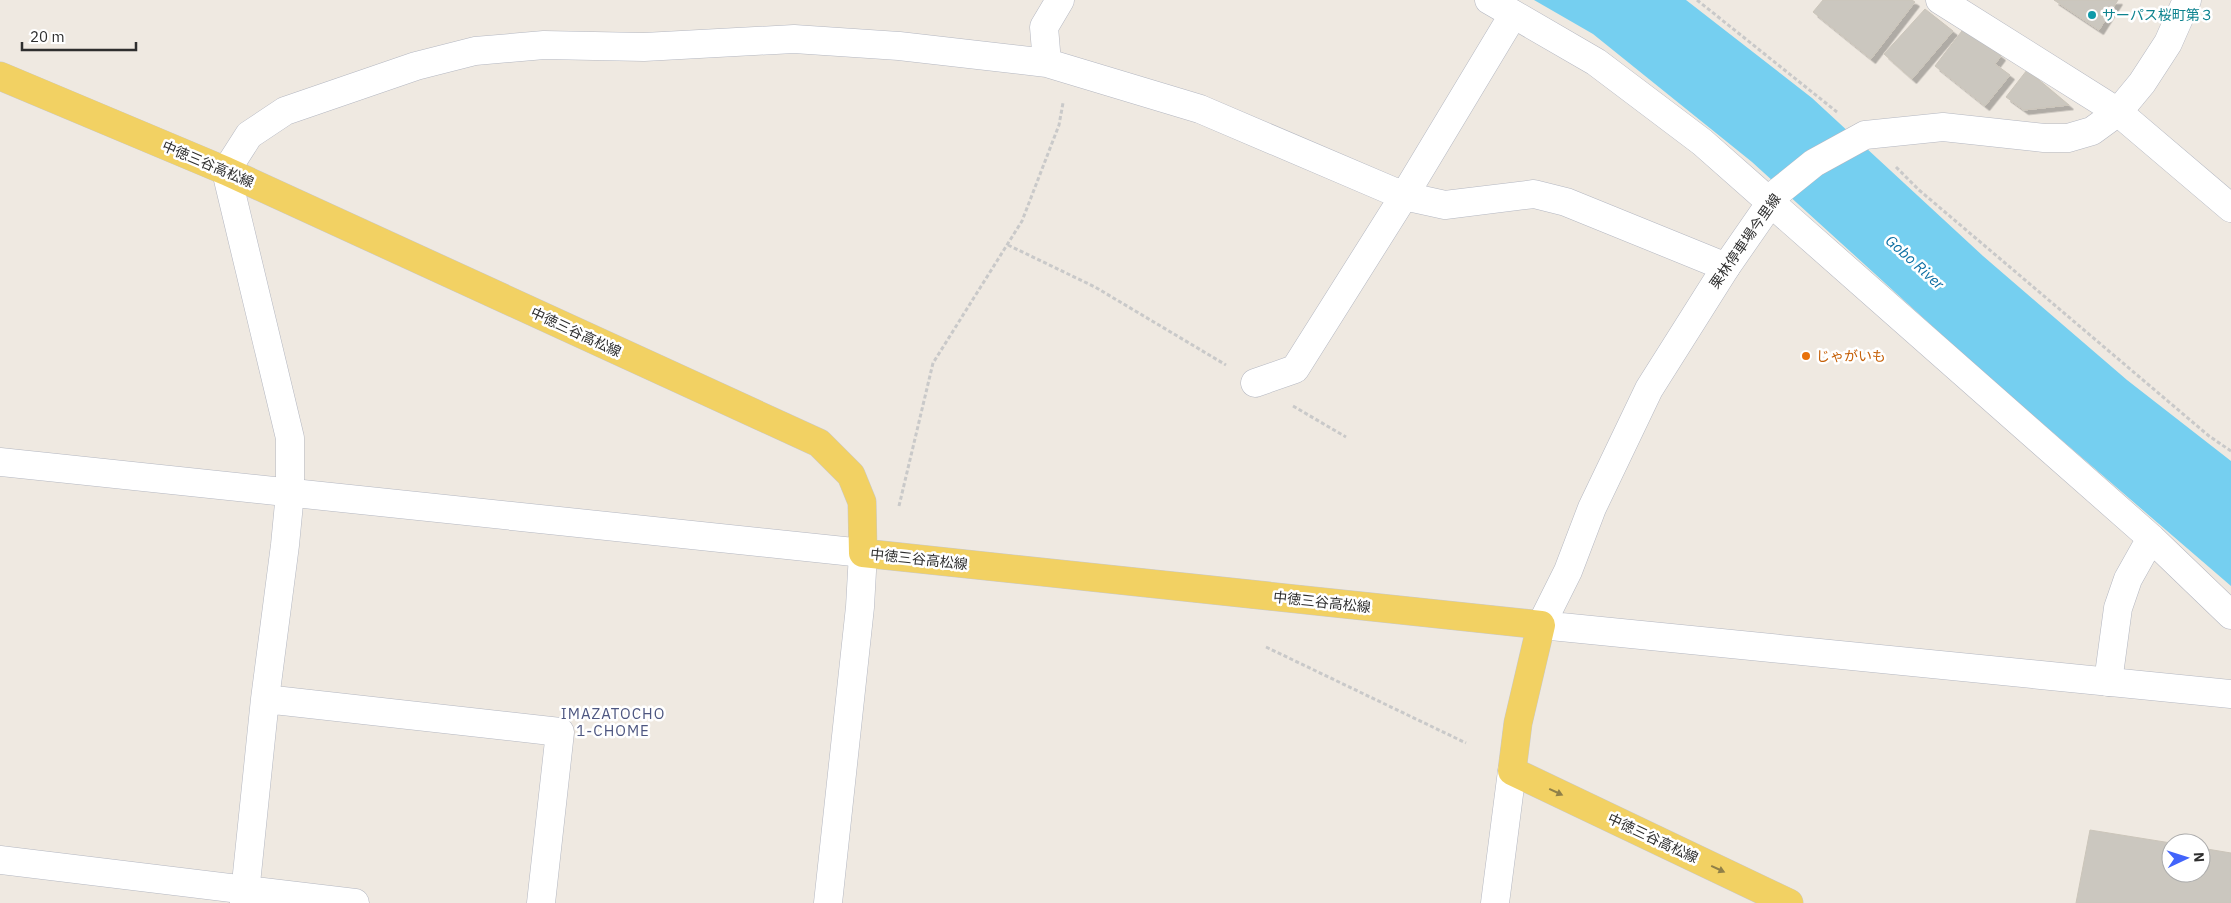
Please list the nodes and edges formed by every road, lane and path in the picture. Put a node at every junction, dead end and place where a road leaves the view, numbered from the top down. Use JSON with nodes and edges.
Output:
{"nodes":[{"id":1,"x":1060,"y":0,"type":"edge"},
{"id":2,"x":1489,"y":0,"type":"edge"},
{"id":3,"x":1697,"y":0,"type":"edge"},
{"id":4,"x":1940,"y":0,"type":"edge"},
{"id":5,"x":2187,"y":0,"type":"edge"},
{"id":6,"x":1513,"y":15,"type":"junction"},
{"id":7,"x":1059,"y":67,"type":"junction"},
{"id":8,"x":0,"y":76,"type":"edge"},
{"id":9,"x":2118,"y":112,"type":"junction"},
{"id":10,"x":1858,"y":138,"type":"junction"},
{"id":11,"x":226,"y":171,"type":"junction"},
{"id":12,"x":1404,"y":196,"type":"junction"},
{"id":13,"x":1774,"y":198,"type":"junction"},
{"id":14,"x":2231,"y":208,"type":"edge"},
{"id":15,"x":1008,"y":245,"type":"junction"},
{"id":16,"x":1726,"y":267,"type":"junction"},
{"id":17,"x":1255,"y":383,"type":"junction"},
{"id":18,"x":1346,"y":438,"type":"dead end"},
{"id":19,"x":2231,"y":451,"type":"edge"},
{"id":20,"x":0,"y":462,"type":"edge"},
{"id":21,"x":290,"y":493,"type":"junction"},
{"id":22,"x":899,"y":506,"type":"dead end"},
{"id":23,"x":2151,"y":538,"type":"junction"},
{"id":24,"x":863,"y":553,"type":"junction"},
{"id":25,"x":2231,"y":615,"type":"edge"},
{"id":26,"x":1541,"y":625,"type":"junction"},
{"id":27,"x":1266,"y":647,"type":"dead end"},
{"id":28,"x":2108,"y":682,"type":"junction"},
{"id":29,"x":2231,"y":694,"type":"edge"},
{"id":30,"x":265,"y":699,"type":"junction"},
{"id":31,"x":1466,"y":743,"type":"dead end"},
{"id":32,"x":1512,"y":771,"type":"junction"},
{"id":33,"x":0,"y":860,"type":"edge"},
{"id":34,"x":245,"y":896,"type":"edge"},
{"id":35,"x":355,"y":903,"type":"edge"},
{"id":36,"x":541,"y":903,"type":"edge"},
{"id":37,"x":828,"y":903,"type":"edge"},
{"id":38,"x":1495,"y":903,"type":"edge"},
{"id":39,"x":1789,"y":903,"type":"edge"}],
"edges":[{"from":1,"to":7,"type":"street"},
{"from":2,"to":6,"type":"street"},
{"from":3,"to":10,"type":"path"},
{"from":4,"to":9,"type":"street"},
{"from":5,"to":9,"type":"street","name":"栗林停車場今里線"},
{"from":6,"to":12,"type":"street"},
{"from":6,"to":13,"type":"street"},
{"from":7,"to":11,"type":"street"},
{"from":7,"to":12,"type":"street"},
{"from":7,"to":15,"type":"path"},
{"from":8,"to":11,"type":"main road","name":"中徳三谷高松線"},
{"from":9,"to":10,"type":"street","name":"栗林停車場今里線"},
{"from":9,"to":14,"type":"street"},
{"from":10,"to":13,"type":"street","name":"栗林停車場今里線"},
{"from":10,"to":19,"type":"path"},
{"from":11,"to":21,"type":"street"},
{"from":11,"to":24,"type":"main road","name":"中徳三谷高松線"},
{"from":12,"to":16,"type":"street"},
{"from":12,"to":17,"type":"street"},
{"from":13,"to":16,"type":"street","name":"栗林停車場今里線"},
{"from":13,"to":23,"type":"street"},
{"from":15,"to":17,"type":"path"},
{"from":15,"to":22,"type":"path"},
{"from":16,"to":26,"type":"street","name":"栗林停車場今里線"},
{"from":17,"to":18,"type":"path"},
{"from":20,"to":21,"type":"street"},
{"from":21,"to":24,"type":"street"},
{"from":21,"to":30,"type":"street"},
{"from":23,"to":25,"type":"street"},
{"from":23,"to":28,"type":"street"},
{"from":24,"to":26,"type":"main road","name":"中徳三谷高松線"},
{"from":24,"to":37,"type":"street"},
{"from":26,"to":28,"type":"street"},
{"from":26,"to":32,"type":"main road"},
{"from":27,"to":31,"type":"path"},
{"from":28,"to":29,"type":"street"},
{"from":30,"to":34,"type":"street"},
{"from":30,"to":36,"type":"street"},
{"from":32,"to":38,"type":"street"},
{"from":32,"to":39,"type":"main road","name":"中徳三谷高松線","one_way":true},
{"from":33,"to":34,"type":"street"},
{"from":34,"to":35,"type":"street"}]}
